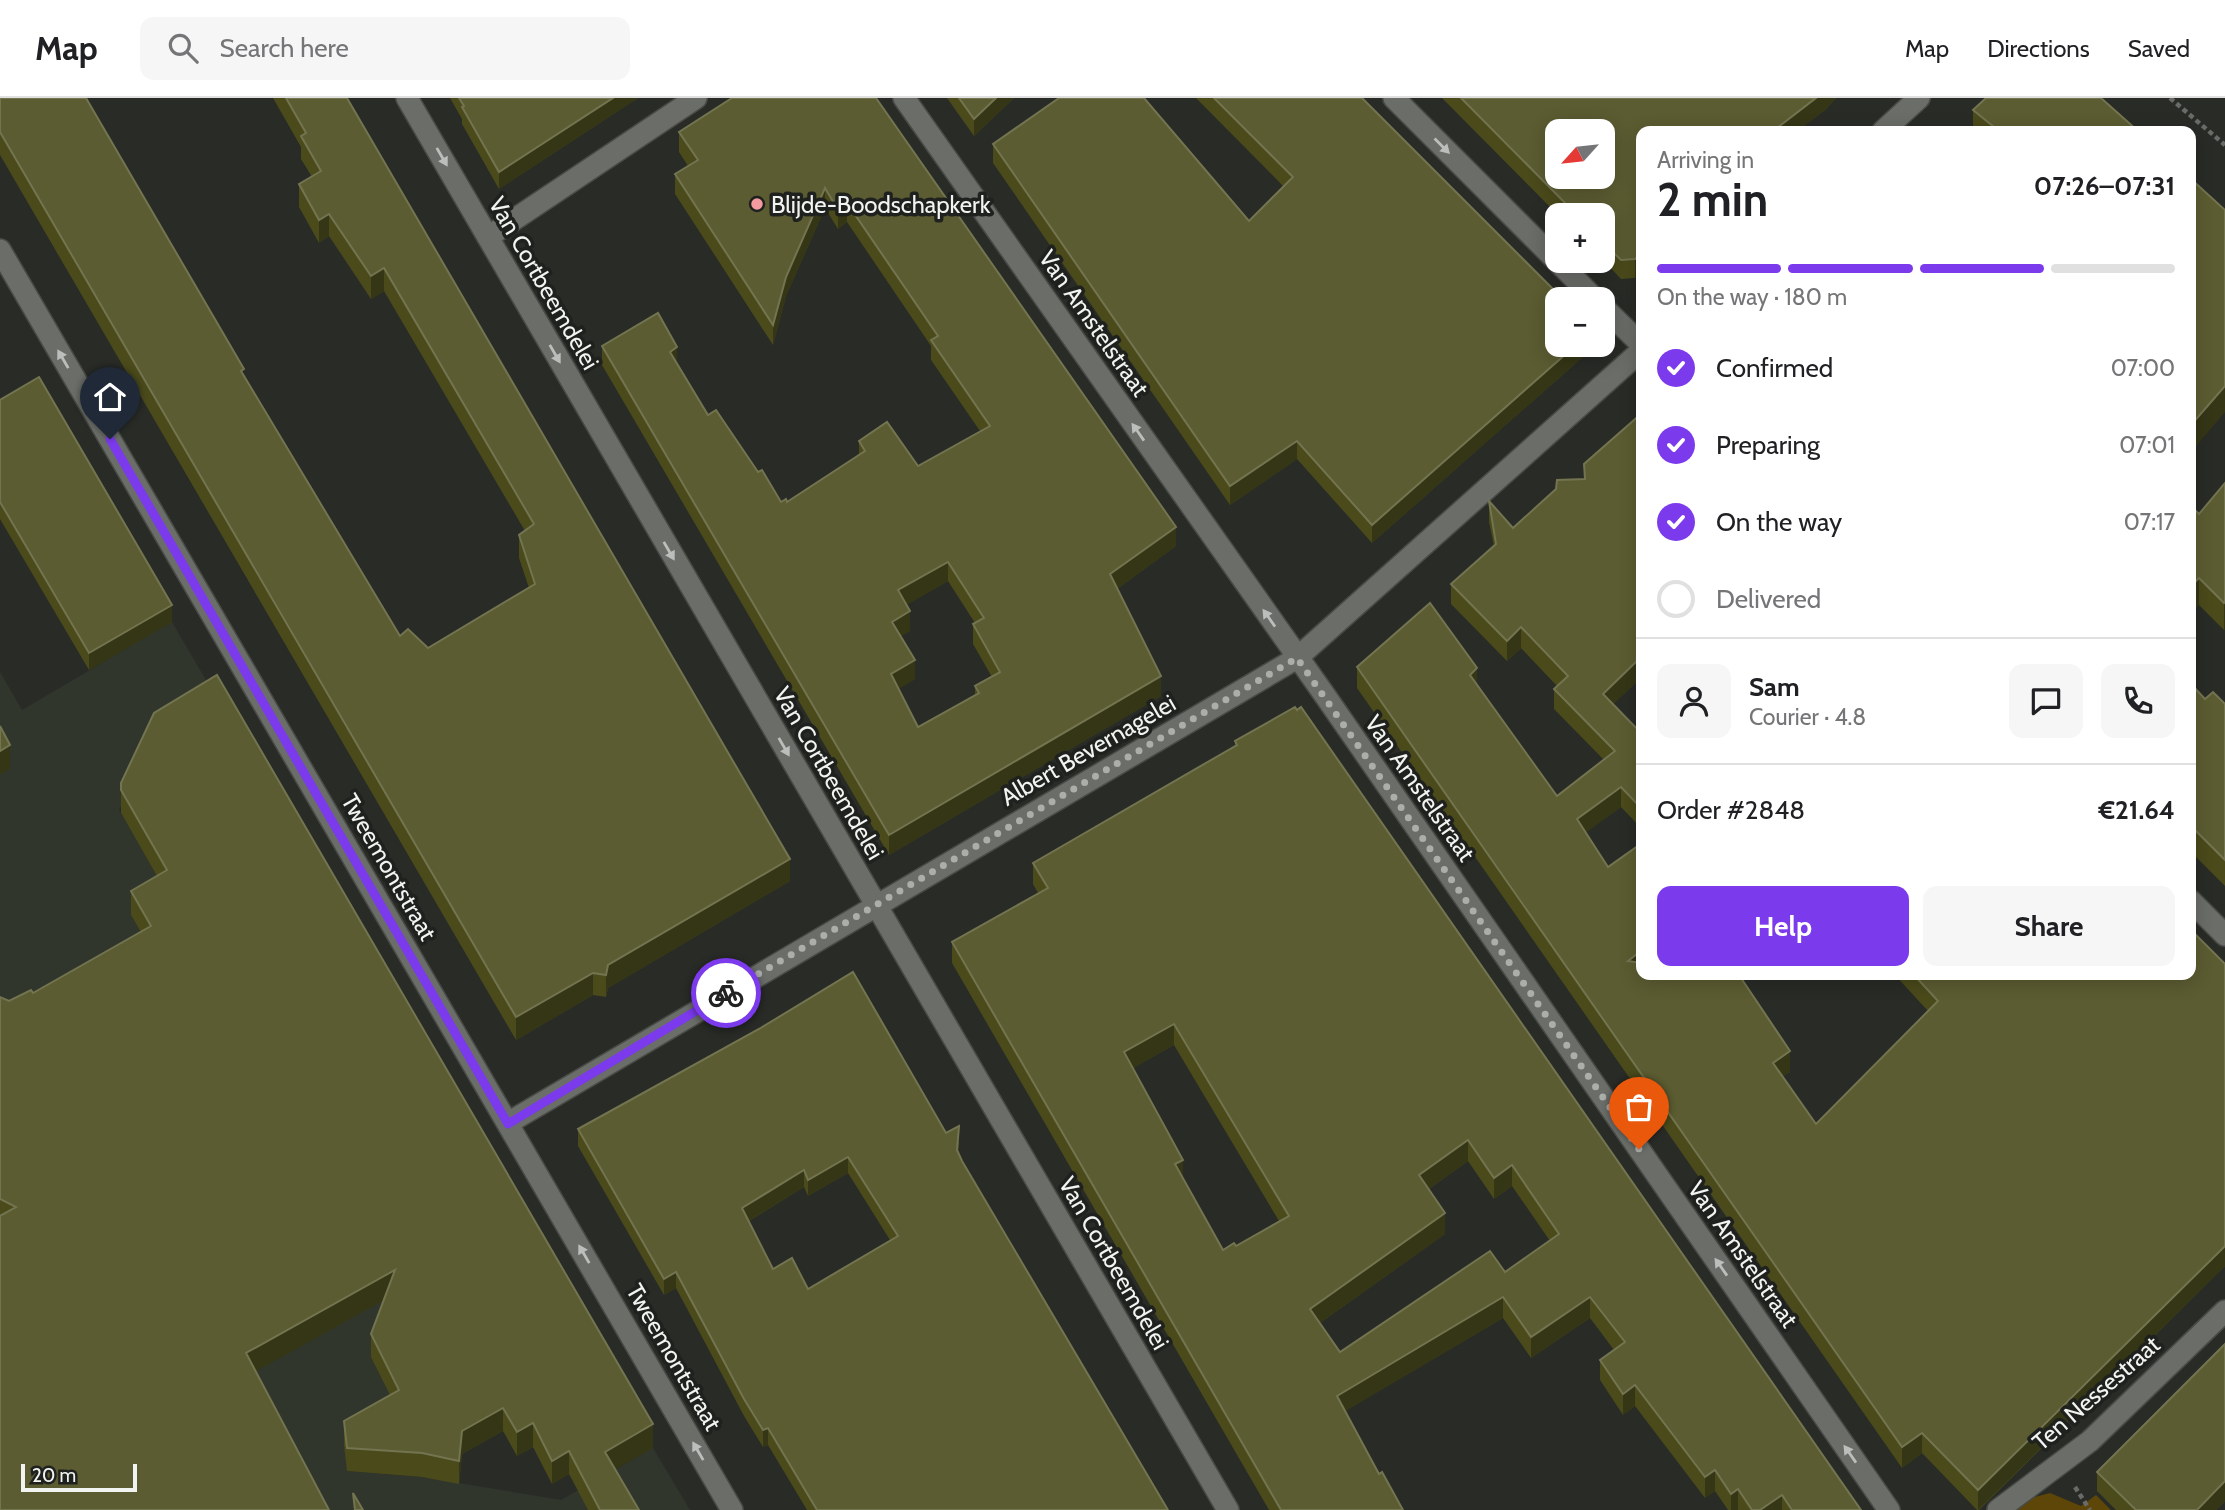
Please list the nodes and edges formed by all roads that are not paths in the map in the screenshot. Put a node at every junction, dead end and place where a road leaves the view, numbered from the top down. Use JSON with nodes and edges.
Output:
{"nodes":[{"id":1,"x":407,"y":98,"type":"edge"},
{"id":2,"x":696,"y":98,"type":"edge"},
{"id":3,"x":904,"y":98,"type":"edge"},
{"id":4,"x":1394,"y":98,"type":"edge"},
{"id":5,"x":1919,"y":98,"type":"edge"},
{"id":6,"x":1888,"y":126,"type":"edge"},
{"id":7,"x":488,"y":237,"type":"junction"},
{"id":8,"x":0,"y":250,"type":"edge"},
{"id":9,"x":1583,"y":287,"type":"edge"},
{"id":10,"x":1615,"y":320,"type":"edge"},
{"id":11,"x":1636,"y":342,"type":"edge"},
{"id":12,"x":1636,"y":353,"type":"edge"},
{"id":13,"x":1297,"y":658,"type":"junction"},
{"id":14,"x":876,"y":904,"type":"junction"},
{"id":15,"x":2196,"y":906,"type":"edge"},
{"id":16,"x":2225,"y":936,"type":"edge"},
{"id":17,"x":508,"y":1124,"type":"junction"},
{"id":18,"x":2225,"y":1311,"type":"edge"},
{"id":19,"x":732,"y":1510,"type":"edge"},
{"id":20,"x":1228,"y":1510,"type":"edge"},
{"id":21,"x":1889,"y":1510,"type":"edge"},
{"id":22,"x":1998,"y":1510,"type":"edge"}],
"edges":[{"from":1,"to":7,"type":"street","name":"Van Cortbeemdelei","one_way":true},
{"from":2,"to":7,"type":"street"},
{"from":13,"to":3,"type":"street","name":"Van Amstelstraat","one_way":true},
{"from":4,"to":9,"type":"street","one_way":true},
{"from":5,"to":6,"type":"street"},
{"from":7,"to":14,"type":"street","name":"Van Cortbeemdelei","one_way":true},
{"from":17,"to":8,"type":"street","name":"Tweemontstraat","one_way":true},
{"from":10,"to":11,"type":"street"},
{"from":12,"to":13,"type":"street","name":"Albert Bevernagelei"},
{"from":13,"to":14,"type":"street","name":"Albert Bevernagelei"},
{"from":21,"to":13,"type":"street","name":"Van Amstelstraat","one_way":true},
{"from":14,"to":17,"type":"street","name":"Albert Bevernagelei"},
{"from":14,"to":20,"type":"street","name":"Van Cortbeemdelei"},
{"from":15,"to":16,"type":"street"},
{"from":19,"to":17,"type":"street","name":"Tweemontstraat","one_way":true},
{"from":18,"to":22,"type":"street","name":"Ten Nessestraat"}]}
